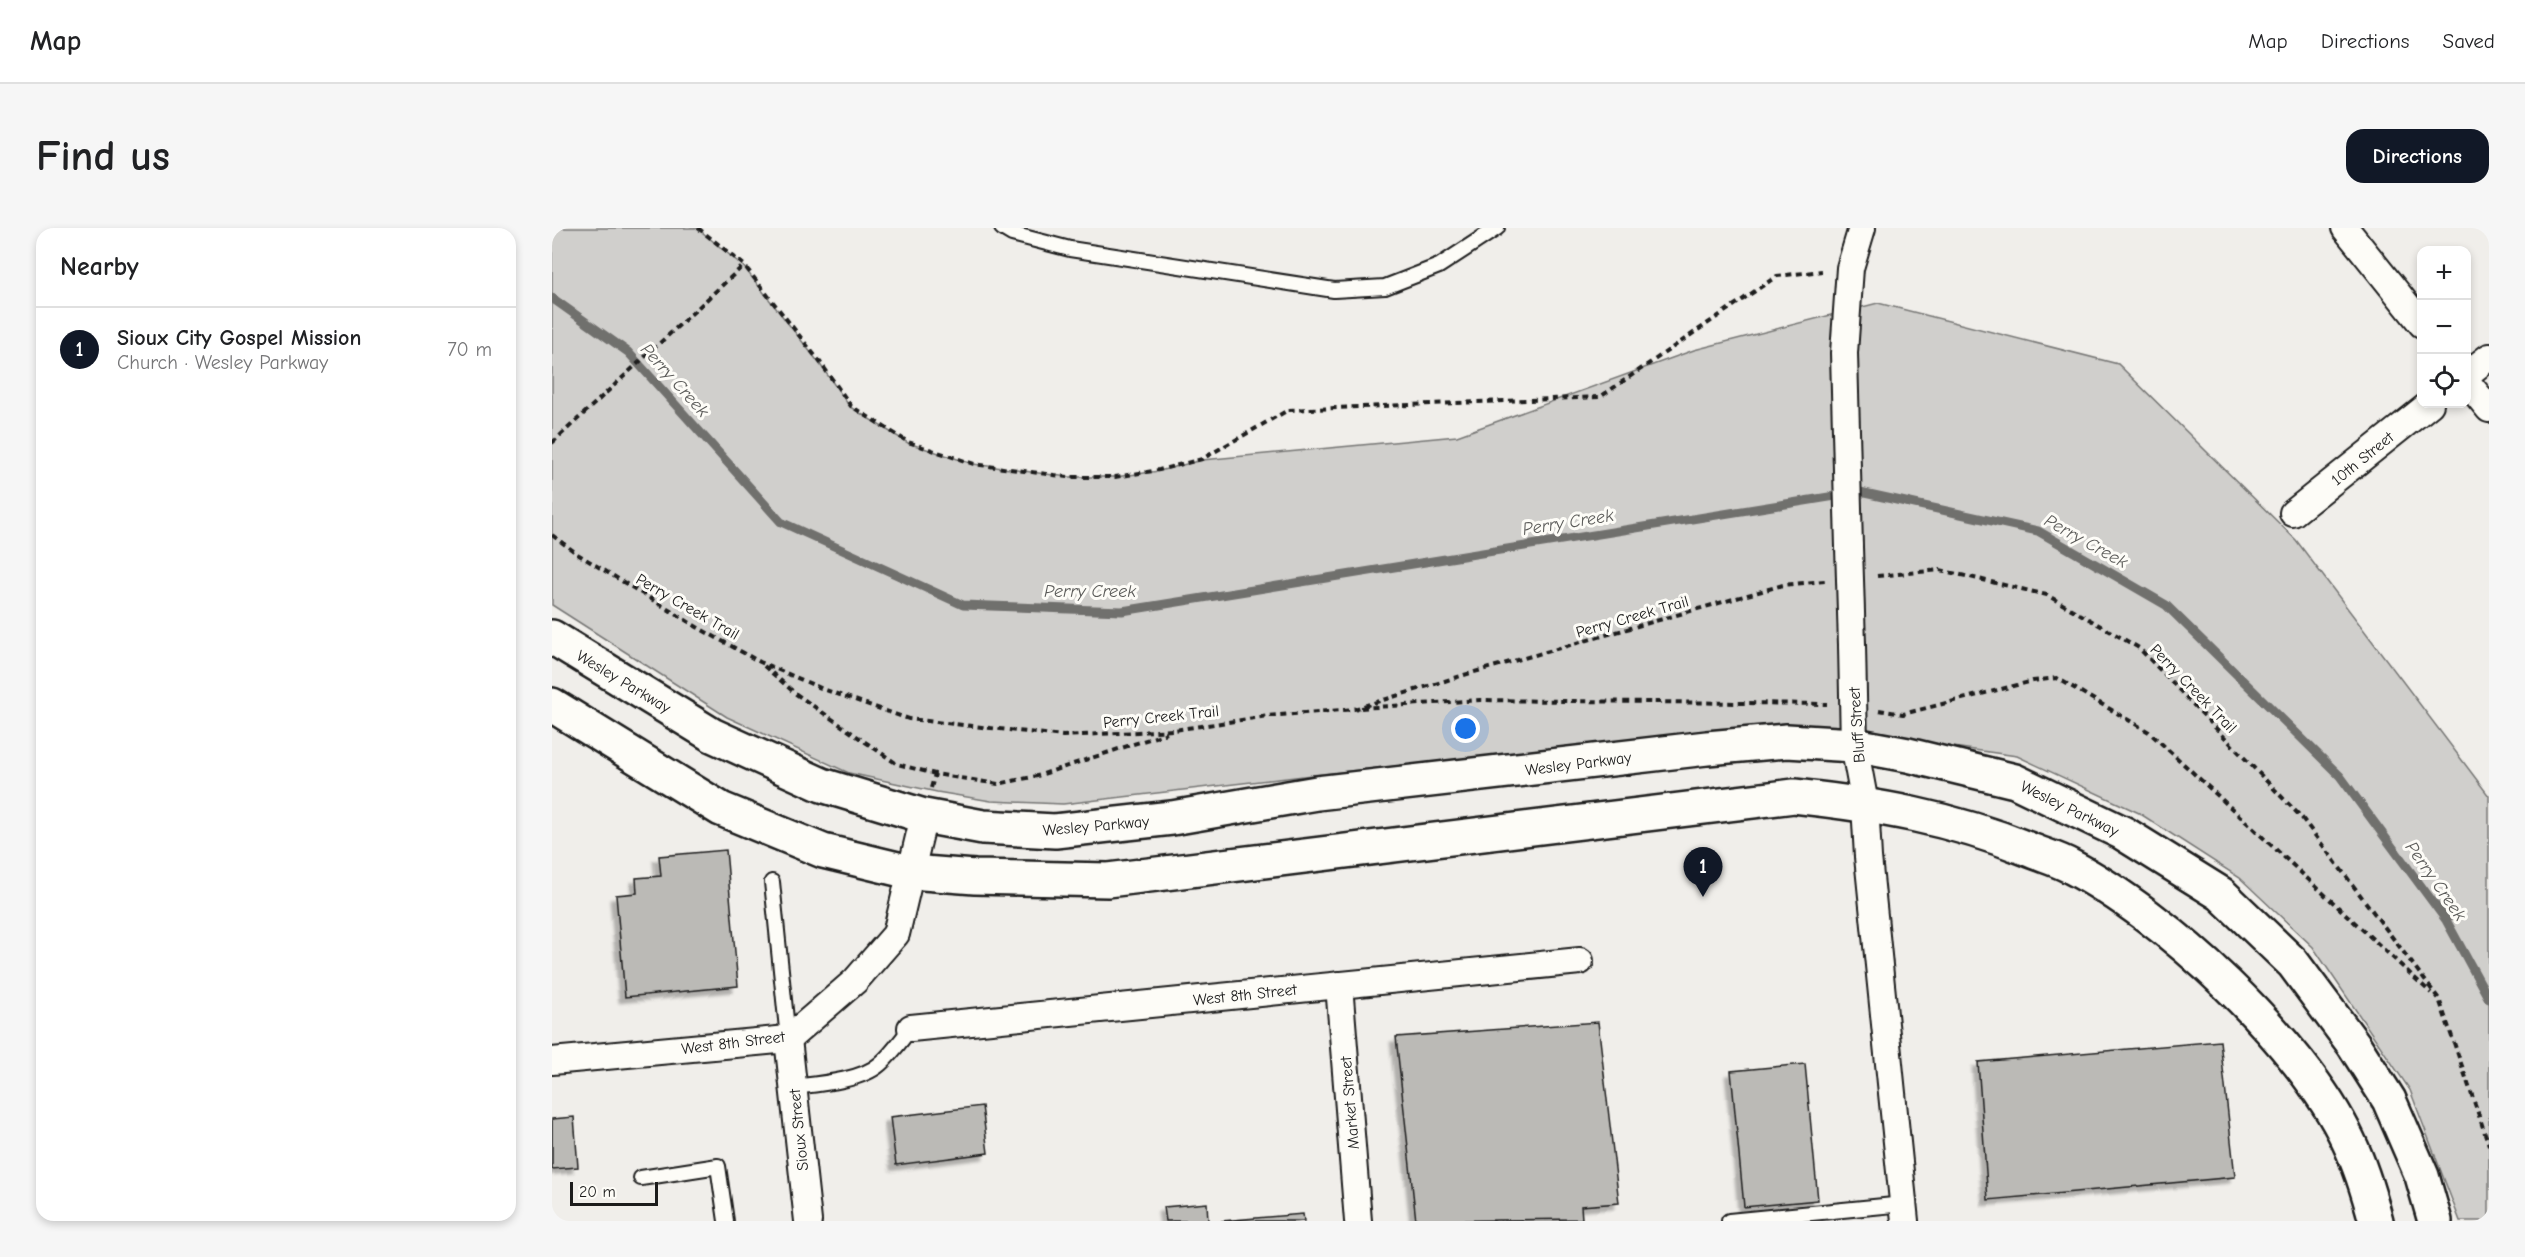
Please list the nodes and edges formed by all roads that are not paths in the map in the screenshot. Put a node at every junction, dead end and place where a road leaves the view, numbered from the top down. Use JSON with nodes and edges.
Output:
{"nodes":[{"id":1,"x":1002,"y":228,"type":"edge"},
{"id":2,"x":1497,"y":228,"type":"edge"},
{"id":3,"x":1862,"y":228,"type":"edge"},
{"id":4,"x":2345,"y":228,"type":"edge"},
{"id":5,"x":2417,"y":319,"type":"edge"},
{"id":6,"x":2489,"y":357,"type":"edge"},
{"id":7,"x":2471,"y":371,"type":"edge"},
{"id":8,"x":2471,"y":387,"type":"edge"},
{"id":9,"x":2425,"y":408,"type":"edge"},
{"id":10,"x":2489,"y":409,"type":"edge"},
{"id":11,"x":2293,"y":513,"type":"dead end"},
{"id":12,"x":552,"y":637,"type":"edge"},
{"id":13,"x":552,"y":705,"type":"edge"},
{"id":14,"x":1854,"y":745,"type":"junction"},
{"id":15,"x":1865,"y":804,"type":"junction"},
{"id":16,"x":924,"y":816,"type":"junction"},
{"id":17,"x":910,"y":872,"type":"junction"},
{"id":18,"x":772,"y":882,"type":"dead end"},
{"id":19,"x":1580,"y":961,"type":"dead end"},
{"id":20,"x":1340,"y":985,"type":"junction"},
{"id":21,"x":911,"y":1028,"type":"joint"},
{"id":22,"x":788,"y":1039,"type":"junction"},
{"id":23,"x":552,"y":1060,"type":"edge"},
{"id":24,"x":793,"y":1088,"type":"junction"},
{"id":25,"x":641,"y":1178,"type":"dead end"},
{"id":26,"x":1904,"y":1213,"type":"edge"},
{"id":27,"x":726,"y":1221,"type":"edge"},
{"id":28,"x":808,"y":1221,"type":"edge"},
{"id":29,"x":1358,"y":1221,"type":"edge"},
{"id":30,"x":1729,"y":1221,"type":"edge"},
{"id":31,"x":2376,"y":1221,"type":"edge"},
{"id":32,"x":2435,"y":1221,"type":"edge"}],
"edges":[{"from":1,"to":2,"type":"lane"},
{"from":3,"to":14,"type":"street","name":"Bluff Street","bridge":true},
{"from":4,"to":5,"type":"street"},
{"from":6,"to":7,"type":"street"},
{"from":8,"to":10,"type":"street"},
{"from":9,"to":11,"type":"street","name":"10th Street"},
{"from":12,"to":16,"type":"main road","name":"Wesley Parkway"},
{"from":13,"to":17,"type":"main road"},
{"from":14,"to":15,"type":"street","name":"Bluff Street"},
{"from":14,"to":16,"type":"main road","name":"Wesley Parkway"},
{"from":14,"to":32,"type":"main road","name":"Wesley Parkway"},
{"from":15,"to":17,"type":"main road"},
{"from":15,"to":26,"type":"street","name":"Bluff Street"},
{"from":15,"to":31,"type":"main road"},
{"from":16,"to":17,"type":"street","name":"West 8th Street"},
{"from":17,"to":22,"type":"street","name":"West 8th Street"},
{"from":18,"to":22,"type":"lane"},
{"from":19,"to":20,"type":"street","name":"West 8th Street"},
{"from":20,"to":21,"type":"street","name":"West 8th Street"},
{"from":20,"to":29,"type":"street","name":"Market Street"},
{"from":21,"to":24,"type":"lane"},
{"from":22,"to":23,"type":"street","name":"West 8th Street"},
{"from":22,"to":24,"type":"street","name":"Sioux Street"},
{"from":24,"to":28,"type":"street","name":"Sioux Street"},
{"from":25,"to":27,"type":"lane"},
{"from":26,"to":30,"type":"lane"}]}
